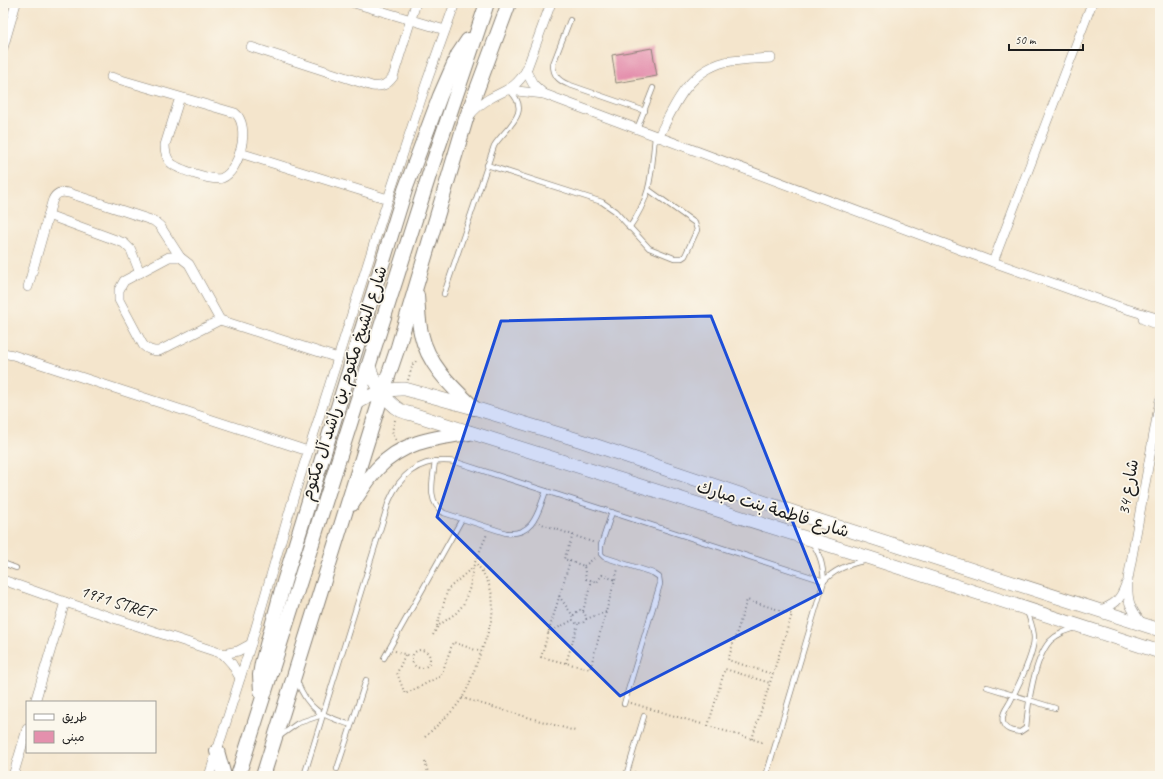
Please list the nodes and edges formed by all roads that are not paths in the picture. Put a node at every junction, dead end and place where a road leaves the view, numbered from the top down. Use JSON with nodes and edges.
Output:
{"nodes":[{"id":1,"x":16,"y":3,"type":"edge"},
{"id":2,"x":354,"y":3,"type":"edge"},
{"id":3,"x":416,"y":3,"type":"edge"},
{"id":4,"x":455,"y":3,"type":"edge"},
{"id":5,"x":487,"y":3,"type":"edge"},
{"id":6,"x":509,"y":3,"type":"edge"},
{"id":7,"x":551,"y":3,"type":"edge"},
{"id":8,"x":1092,"y":3,"type":"edge"},
{"id":9,"x":411,"y":20,"type":"junction"},
{"id":10,"x":570,"y":20,"type":"dead end"},
{"id":11,"x":478,"y":27,"type":"junction"},
{"id":12,"x":445,"y":30,"type":"junction"},
{"id":13,"x":251,"y":47,"type":"dead end"},
{"id":14,"x":3,"y":48,"type":"edge"},
{"id":15,"x":771,"y":58,"type":"dead end"},
{"id":16,"x":526,"y":71,"type":"junction"},
{"id":17,"x":111,"y":77,"type":"dead end"},
{"id":18,"x":653,"y":88,"type":"dead end"},
{"id":19,"x":508,"y":90,"type":"junction"},
{"id":20,"x":544,"y":94,"type":"junction"},
{"id":21,"x":180,"y":97,"type":"junction"},
{"id":22,"x":645,"y":111,"type":"junction"},
{"id":23,"x":466,"y":120,"type":"junction"},
{"id":24,"x":637,"y":129,"type":"junction"},
{"id":25,"x":657,"y":137,"type":"junction"},
{"id":26,"x":240,"y":153,"type":"junction"},
{"id":27,"x":486,"y":165,"type":"junction"},
{"id":28,"x":649,"y":190,"type":"junction"},
{"id":29,"x":388,"y":198,"type":"junction"},
{"id":30,"x":48,"y":215,"type":"junction"},
{"id":31,"x":629,"y":228,"type":"junction"},
{"id":32,"x":180,"y":257,"type":"junction"},
{"id":33,"x":993,"y":262,"type":"junction"},
{"id":34,"x":140,"y":273,"type":"junction"},
{"id":35,"x":28,"y":287,"type":"dead end"},
{"id":36,"x":416,"y":287,"type":"junction"},
{"id":37,"x":444,"y":294,"type":"dead end"},
{"id":38,"x":1117,"y":306,"type":"junction"},
{"id":39,"x":384,"y":319,"type":"junction"},
{"id":40,"x":1160,"y":319,"type":"edge"},
{"id":41,"x":220,"y":320,"type":"junction"},
{"id":42,"x":1160,"y":326,"type":"edge"},
{"id":43,"x":398,"y":347,"type":"junction"},
{"id":44,"x":3,"y":353,"type":"edge"},
{"id":45,"x":338,"y":358,"type":"junction"},
{"id":46,"x":369,"y":366,"type":"junction"},
{"id":47,"x":383,"y":391,"type":"junction"},
{"id":48,"x":420,"y":393,"type":"junction"},
{"id":49,"x":1160,"y":400,"type":"edge"},
{"id":50,"x":357,"y":403,"type":"junction"},
{"id":51,"x":474,"y":408,"type":"junction"},
{"id":52,"x":412,"y":414,"type":"junction"},
{"id":53,"x":469,"y":433,"type":"junction"},
{"id":54,"x":344,"y":441,"type":"junction"},
{"id":55,"x":368,"y":441,"type":"junction"},
{"id":56,"x":308,"y":451,"type":"junction"},
{"id":57,"x":435,"y":461,"type":"junction"},
{"id":58,"x":546,"y":491,"type":"junction"},
{"id":59,"x":612,"y":512,"type":"junction"},
{"id":60,"x":345,"y":514,"type":"junction"},
{"id":61,"x":462,"y":519,"type":"junction"},
{"id":62,"x":808,"y":539,"type":"junction"},
{"id":63,"x":873,"y":559,"type":"junction"},
{"id":64,"x":3,"y":564,"type":"edge"},
{"id":65,"x":16,"y":568,"type":"dead end"},
{"id":66,"x":1128,"y":579,"type":"junction"},
{"id":67,"x":3,"y":580,"type":"edge"},
{"id":68,"x":824,"y":581,"type":"junction"},
{"id":69,"x":65,"y":602,"type":"junction"},
{"id":70,"x":1027,"y":609,"type":"junction"},
{"id":71,"x":1099,"y":611,"type":"junction"},
{"id":72,"x":1142,"y":624,"type":"junction"},
{"id":73,"x":1080,"y":626,"type":"junction"},
{"id":74,"x":1160,"y":630,"type":"edge"},
{"id":75,"x":251,"y":644,"type":"junction"},
{"id":76,"x":1160,"y":652,"type":"edge"},
{"id":77,"x":222,"y":654,"type":"junction"},
{"id":78,"x":1031,"y":654,"type":"junction"},
{"id":79,"x":384,"y":658,"type":"dead end"},
{"id":80,"x":1040,"y":658,"type":"junction"},
{"id":81,"x":295,"y":674,"type":"junction"},
{"id":82,"x":240,"y":678,"type":"junction"},
{"id":83,"x":366,"y":680,"type":"dead end"},
{"id":84,"x":987,"y":687,"type":"dead end"},
{"id":85,"x":1013,"y":695,"type":"junction"},
{"id":86,"x":262,"y":700,"type":"junction"},
{"id":87,"x":1029,"y":700,"type":"junction"},
{"id":88,"x":35,"y":701,"type":"edge"},
{"id":89,"x":624,"y":702,"type":"road end"},
{"id":90,"x":1055,"y":708,"type":"dead end"},
{"id":91,"x":322,"y":715,"type":"junction"},
{"id":92,"x":644,"y":716,"type":"dead end"},
{"id":93,"x":351,"y":725,"type":"junction"},
{"id":94,"x":26,"y":732,"type":"edge"},
{"id":95,"x":272,"y":745,"type":"junction"},
{"id":96,"x":217,"y":750,"type":"junction"},
{"id":97,"x":337,"y":769,"type":"dead end"},
{"id":98,"x":13,"y":776,"type":"edge"},
{"id":99,"x":209,"y":776,"type":"edge"},
{"id":100,"x":224,"y":776,"type":"edge"},
{"id":101,"x":238,"y":776,"type":"edge"},
{"id":102,"x":263,"y":776,"type":"edge"},
{"id":103,"x":304,"y":776,"type":"edge"},
{"id":104,"x":626,"y":776,"type":"edge"},
{"id":105,"x":766,"y":776,"type":"edge"}],
"edges":[{"from":1,"to":14,"type":"street"},
{"from":2,"to":9,"type":"street"},
{"from":3,"to":9,"type":"street"},
{"from":4,"to":12,"type":"street"},
{"from":5,"to":11,"type":"main road","name":"شارع الشيخ مكتوم بن راشد آل مكتوم"},
{"from":6,"to":23,"type":"main road"},
{"from":7,"to":16,"type":"street"},
{"from":8,"to":33,"type":"street"},
{"from":9,"to":12,"type":"street"},
{"from":9,"to":13,"type":"street"},
{"from":10,"to":22,"type":"lane"},
{"from":11,"to":39,"type":"main road","name":"شارع الشيخ مكتوم بن راشد آل مكتوم"},
{"from":11,"to":86,"type":"main road"},
{"from":12,"to":29,"type":"street"},
{"from":15,"to":25,"type":"street"},
{"from":16,"to":19,"type":"street"},
{"from":16,"to":20,"type":"street"},
{"from":17,"to":21,"type":"street"},
{"from":18,"to":22,"type":"lane"},
{"from":19,"to":20,"type":"street"},
{"from":19,"to":23,"type":"street"},
{"from":19,"to":27,"type":"lane"},
{"from":20,"to":24,"type":"street"},
{"from":21,"to":26,"type":"street"},
{"from":21,"to":26,"type":"street"},
{"from":22,"to":24,"type":"lane"},
{"from":23,"to":36,"type":"main road"},
{"from":24,"to":25,"type":"street"},
{"from":25,"to":28,"type":"lane"},
{"from":25,"to":33,"type":"street"},
{"from":26,"to":29,"type":"street"},
{"from":27,"to":31,"type":"lane"},
{"from":27,"to":37,"type":"lane"},
{"from":28,"to":31,"type":"lane"},
{"from":28,"to":31,"type":"lane"},
{"from":29,"to":45,"type":"street"},
{"from":30,"to":32,"type":"street"},
{"from":30,"to":34,"type":"street"},
{"from":30,"to":35,"type":"street"},
{"from":32,"to":34,"type":"street"},
{"from":32,"to":41,"type":"street"},
{"from":33,"to":38,"type":"street"},
{"from":34,"to":41,"type":"street"},
{"from":36,"to":43,"type":"main road"},
{"from":36,"to":51,"type":"main road"},
{"from":38,"to":40,"type":"street"},
{"from":38,"to":42,"type":"street"},
{"from":39,"to":43,"type":"main road"},
{"from":39,"to":46,"type":"main road","name":"شارع الشيخ مكتوم بن راشد آل مكتوم"},
{"from":41,"to":45,"type":"street"},
{"from":43,"to":47,"type":"main road"},
{"from":44,"to":56,"type":"street"},
{"from":45,"to":56,"type":"street"},
{"from":46,"to":47,"type":"street","name":"شارع فاطمة بنت مبارك"},
{"from":46,"to":50,"type":"main road","name":"شارع الشيخ مكتوم بن راشد آل مكتوم"},
{"from":47,"to":48,"type":"street","name":"شارع فاطمة بنت مبارك"},
{"from":47,"to":50,"type":"street","name":"شارع فاطمة بنت مبارك"},
{"from":47,"to":52,"type":"street","name":"شارع فاطمة بنت مبارك"},
{"from":47,"to":55,"type":"main road"},
{"from":48,"to":51,"type":"street","name":"شارع فاطمة بنت مبارك"},
{"from":48,"to":52,"type":"street"},
{"from":49,"to":66,"type":"street","name":"شارع 34"},
{"from":50,"to":54,"type":"main road","name":"شارع الشيخ مكتوم بن راشد آل مكتوم"},
{"from":51,"to":71,"type":"street","name":"شارع فاطمة بنت مبارك"},
{"from":52,"to":53,"type":"street","name":"شارع فاطمة بنت مبارك"},
{"from":53,"to":60,"type":"main road"},
{"from":53,"to":62,"type":"street","name":"شارع فاطمة بنت مبارك"},
{"from":54,"to":55,"type":"main road"},
{"from":54,"to":86,"type":"main road","name":"شارع الشيخ مكتوم بن راشد آل مكتوم"},
{"from":55,"to":60,"type":"main road"},
{"from":56,"to":75,"type":"street"},
{"from":57,"to":58,"type":"lane"},
{"from":57,"to":61,"type":"lane"},
{"from":57,"to":91,"type":"lane"},
{"from":58,"to":59,"type":"lane"},
{"from":58,"to":61,"type":"lane"},
{"from":59,"to":68,"type":"lane"},
{"from":59,"to":89,"type":"lane"},
{"from":60,"to":81,"type":"main road"},
{"from":61,"to":79,"type":"lane"},
{"from":62,"to":63,"type":"street","name":"شارع فاطمة بنت مبارك"},
{"from":62,"to":68,"type":"lane"},
{"from":63,"to":68,"type":"lane"},
{"from":63,"to":70,"type":"street","name":"شارع فاطمة بنت مبارك"},
{"from":64,"to":65,"type":"lane"},
{"from":66,"to":71,"type":"street","name":"شارع 34"},
{"from":66,"to":72,"type":"street","name":"شارع 34"},
{"from":67,"to":69,"type":"street","name":"1971 STRET"},
{"from":68,"to":105,"type":"lane"},
{"from":69,"to":77,"type":"street","name":"1971 STRET"},
{"from":69,"to":88,"type":"street"},
{"from":70,"to":73,"type":"street","name":"شارع فاطمة بنت مبارك"},
{"from":70,"to":78,"type":"lane"},
{"from":71,"to":72,"type":"street","name":"شارع فاطمة بنت مبارك"},
{"from":72,"to":74,"type":"street","name":"شارع فاطمة بنت مبارك"},
{"from":73,"to":76,"type":"street","name":"شارع فاطمة بنت مبارك"},
{"from":73,"to":80,"type":"lane"},
{"from":75,"to":77,"type":"street"},
{"from":75,"to":82,"type":"street"},
{"from":77,"to":82,"type":"street"},
{"from":78,"to":80,"type":"lane"},
{"from":78,"to":85,"type":"lane"},
{"from":80,"to":87,"type":"lane"},
{"from":81,"to":91,"type":"lane"},
{"from":81,"to":95,"type":"main road"},
{"from":82,"to":96,"type":"street"},
{"from":83,"to":93,"type":"lane"},
{"from":84,"to":85,"type":"lane"},
{"from":85,"to":87,"type":"lane"},
{"from":85,"to":87,"type":"lane"},
{"from":86,"to":101,"type":"main road","name":"شارع الشيخ مكتوم بن راشد آل مكتوم"},
{"from":87,"to":90,"type":"lane"},
{"from":91,"to":93,"type":"lane"},
{"from":91,"to":95,"type":"lane"},
{"from":91,"to":103,"type":"lane"},
{"from":92,"to":104,"type":"lane"},
{"from":93,"to":97,"type":"lane"},
{"from":94,"to":98,"type":"street"},
{"from":95,"to":102,"type":"main road"},
{"from":96,"to":99,"type":"street"},
{"from":96,"to":100,"type":"main road"}]}
